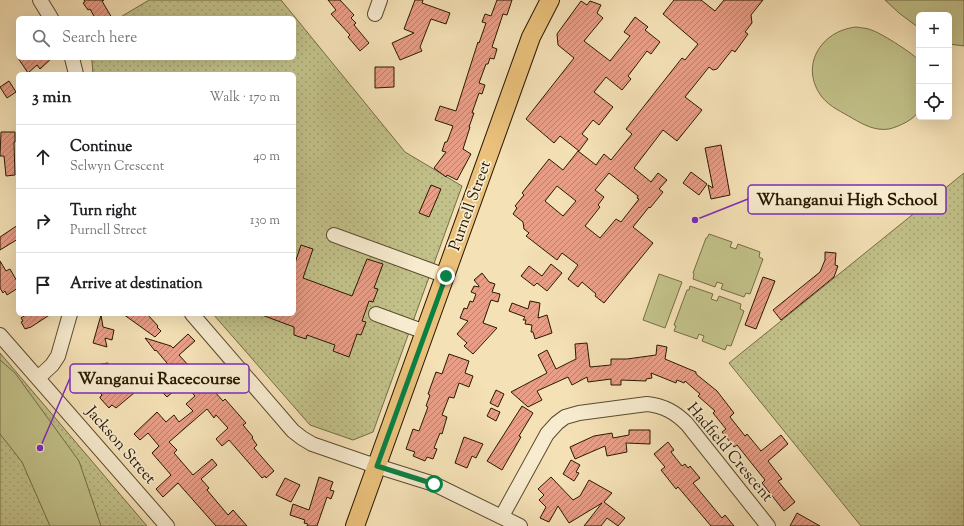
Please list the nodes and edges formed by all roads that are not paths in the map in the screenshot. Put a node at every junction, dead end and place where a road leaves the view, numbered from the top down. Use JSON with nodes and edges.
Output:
{"nodes":[{"id":1,"x":40,"y":0,"type":"edge"},
{"id":2,"x":380,"y":0,"type":"edge"},
{"id":3,"x":550,"y":0,"type":"edge"},
{"id":4,"x":375,"y":14,"type":"dead end"},
{"id":5,"x":50,"y":16,"type":"edge"},
{"id":6,"x":72,"y":60,"type":"edge"},
{"id":7,"x":76,"y":72,"type":"edge"},
{"id":8,"x":334,"y":236,"type":"dead end"},
{"id":9,"x":446,"y":276,"type":"junction"},
{"id":10,"x":376,"y":314,"type":"dead end"},
{"id":11,"x":69,"y":316,"type":"edge"},
{"id":12,"x":194,"y":316,"type":"edge"},
{"id":13,"x":425,"y":332,"type":"junction"},
{"id":14,"x":0,"y":335,"type":"edge"},
{"id":15,"x":38,"y":378,"type":"junction"},
{"id":16,"x":377,"y":466,"type":"junction"},
{"id":17,"x":502,"y":516,"type":"junction"},
{"id":18,"x":167,"y":526,"type":"edge"},
{"id":19,"x":355,"y":526,"type":"edge"},
{"id":20,"x":520,"y":526,"type":"edge"},
{"id":21,"x":768,"y":526,"type":"edge"}],
"edges":[{"from":1,"to":5,"type":"street"},
{"from":2,"to":4,"type":"street"},
{"from":3,"to":9,"type":"main road","name":"Purnell Street"},
{"from":6,"to":7,"type":"street"},
{"from":8,"to":9,"type":"street"},
{"from":9,"to":13,"type":"main road","name":"Purnell Street"},
{"from":10,"to":13,"type":"street"},
{"from":11,"to":15,"type":"street"},
{"from":12,"to":16,"type":"street"},
{"from":13,"to":16,"type":"main road","name":"Purnell Street"},
{"from":14,"to":15,"type":"street","name":"Jackson Street"},
{"from":15,"to":18,"type":"street","name":"Jackson Street"},
{"from":16,"to":17,"type":"street"},
{"from":16,"to":19,"type":"main road","name":"Purnell Street"},
{"from":17,"to":20,"type":"street"},
{"from":17,"to":21,"type":"street","name":"Hadfield Crescent"}]}
